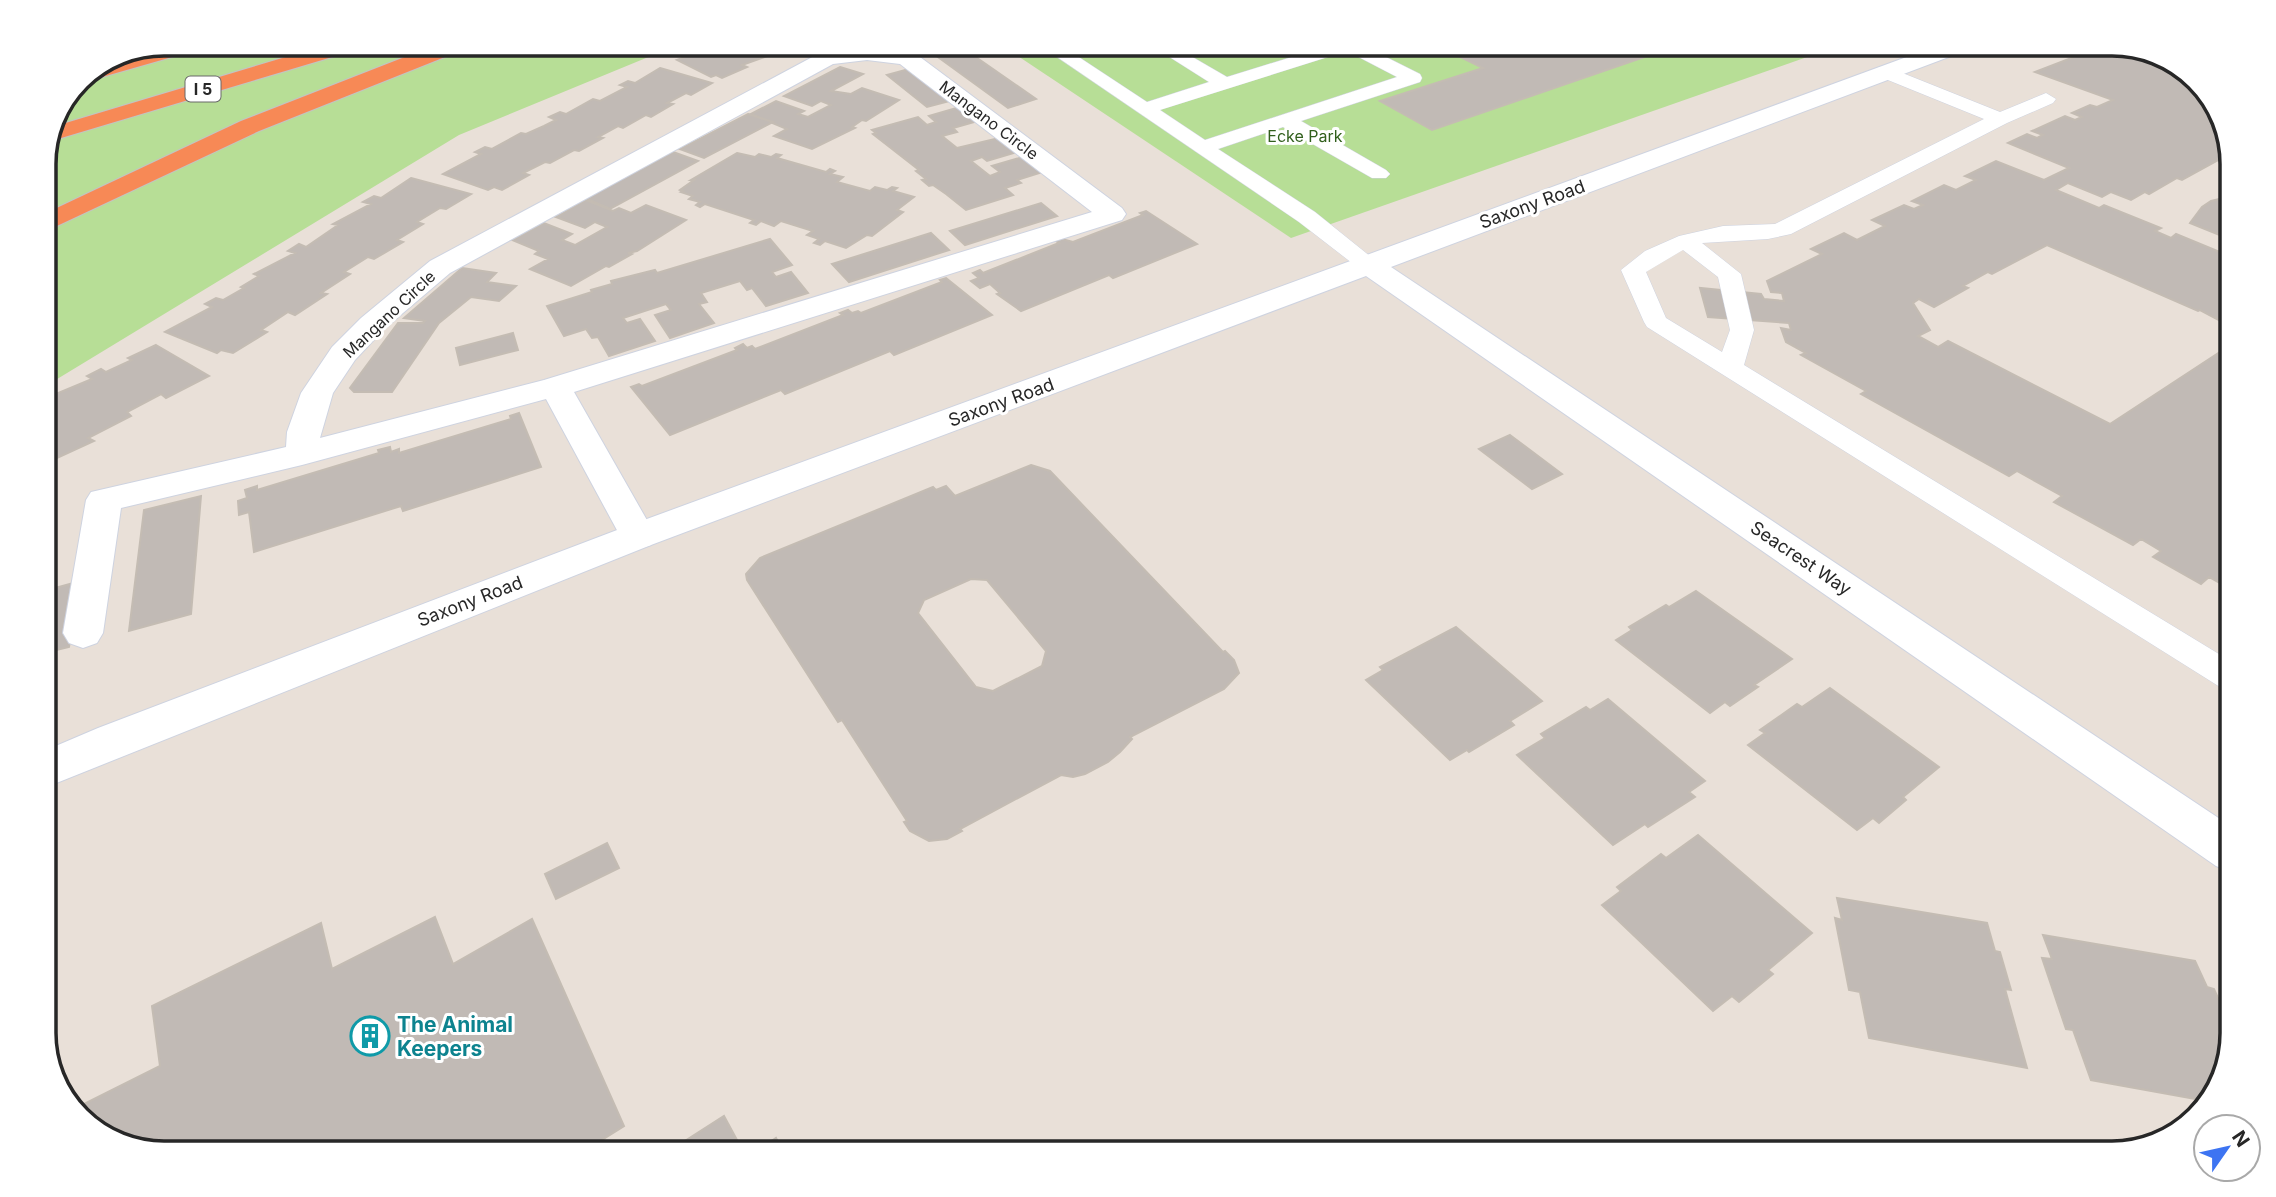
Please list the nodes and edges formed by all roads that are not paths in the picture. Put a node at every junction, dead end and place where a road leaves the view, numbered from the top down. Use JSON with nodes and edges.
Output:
{"nodes":[{"id":1,"x":238,"y":56,"type":"edge"},
{"id":2,"x":311,"y":56,"type":"edge"},
{"id":3,"x":427,"y":56,"type":"edge"},
{"id":4,"x":839,"y":56,"type":"edge"},
{"id":5,"x":893,"y":56,"type":"edge"},
{"id":6,"x":1065,"y":56,"type":"edge"},
{"id":7,"x":1178,"y":56,"type":"edge"},
{"id":8,"x":1313,"y":56,"type":"edge"},
{"id":9,"x":1370,"y":56,"type":"edge"},
{"id":10,"x":1929,"y":56,"type":"edge"},
{"id":11,"x":1885,"y":72,"type":"junction"},
{"id":12,"x":1224,"y":83,"type":"junction"},
{"id":13,"x":2046,"y":99,"type":"dead end"},
{"id":14,"x":74,"y":105,"type":"edge"},
{"id":15,"x":1146,"y":108,"type":"junction"},
{"id":16,"x":2000,"y":119,"type":"junction"},
{"id":17,"x":1285,"y":120,"type":"junction"},
{"id":18,"x":62,"y":132,"type":"edge"},
{"id":19,"x":1203,"y":147,"type":"junction"},
{"id":20,"x":1379,"y":174,"type":"dead end"},
{"id":21,"x":56,"y":218,"type":"edge"},
{"id":22,"x":1685,"y":241,"type":"junction"},
{"id":23,"x":1369,"y":265,"type":"junction"},
{"id":24,"x":1730,"y":368,"type":"junction"},
{"id":25,"x":555,"y":387,"type":"junction"},
{"id":26,"x":302,"y":454,"type":"junction"},
{"id":27,"x":638,"y":536,"type":"junction"},
{"id":28,"x":83,"y":633,"type":"dead end"},
{"id":29,"x":2220,"y":671,"type":"edge"},
{"id":30,"x":56,"y":765,"type":"edge"},
{"id":31,"x":2220,"y":844,"type":"edge"}],
"edges":[{"from":1,"to":14,"type":"highway"},
{"from":2,"to":18,"type":"highway","number":"I 5"},
{"from":3,"to":21,"type":"highway"},
{"from":4,"to":26,"type":"street","name":"Mangano Circle"},
{"from":5,"to":25,"type":"street","name":"Mangano Circle"},
{"from":6,"to":15,"type":"lane"},
{"from":7,"to":12,"type":"lane"},
{"from":8,"to":12,"type":"lane"},
{"from":9,"to":17,"type":"lane"},
{"from":10,"to":11,"type":"street","name":"Saxony Road"},
{"from":11,"to":16,"type":"lane"},
{"from":11,"to":23,"type":"street","name":"Saxony Road"},
{"from":12,"to":15,"type":"lane"},
{"from":13,"to":16,"type":"lane"},
{"from":15,"to":19,"type":"lane"},
{"from":16,"to":22,"type":"lane"},
{"from":17,"to":19,"type":"lane"},
{"from":17,"to":20,"type":"lane"},
{"from":19,"to":23,"type":"lane"},
{"from":22,"to":24,"type":"lane"},
{"from":22,"to":24,"type":"lane"},
{"from":23,"to":27,"type":"street","name":"Saxony Road"},
{"from":23,"to":31,"type":"street","name":"Seacrest Way"},
{"from":24,"to":29,"type":"lane"},
{"from":25,"to":26,"type":"street","name":"Mangano Circle"},
{"from":25,"to":27,"type":"street"},
{"from":26,"to":28,"type":"street","name":"Mangano Circle"},
{"from":27,"to":30,"type":"street","name":"Saxony Road"}]}
